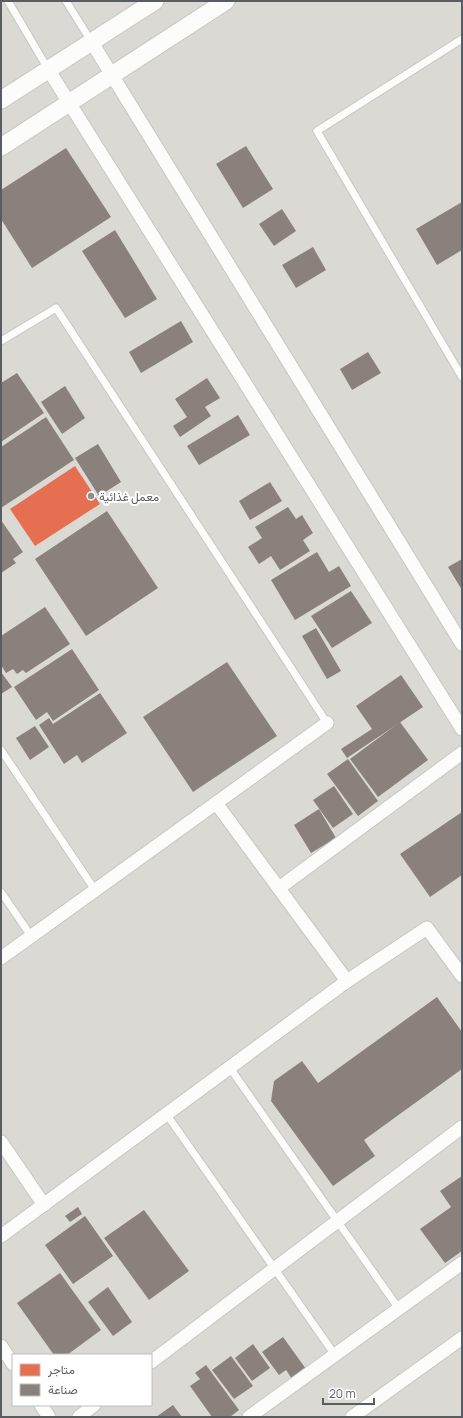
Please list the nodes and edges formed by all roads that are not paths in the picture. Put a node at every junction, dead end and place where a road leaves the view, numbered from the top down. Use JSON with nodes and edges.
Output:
{"nodes":[{"id":1,"x":8,"y":1,"type":"edge"},
{"id":2,"x":66,"y":1,"type":"edge"},
{"id":3,"x":155,"y":1,"type":"edge"},
{"id":4,"x":226,"y":1,"type":"edge"},
{"id":5,"x":462,"y":39,"type":"edge"},
{"id":6,"x":91,"y":41,"type":"junction"},
{"id":7,"x":48,"y":69,"type":"junction"},
{"id":8,"x":113,"y":75,"type":"junction"},
{"id":9,"x":1,"y":100,"type":"edge"},
{"id":10,"x":70,"y":103,"type":"junction"},
{"id":11,"x":1,"y":147,"type":"edge"},
{"id":12,"x":1,"y":341,"type":"edge"},
{"id":13,"x":462,"y":377,"type":"edge"},
{"id":14,"x":462,"y":644,"type":"edge"},
{"id":15,"x":327,"y":723,"type":"joint"},
{"id":16,"x":462,"y":728,"type":"edge"},
{"id":17,"x":1,"y":750,"type":"edge"},
{"id":18,"x":462,"y":753,"type":"edge"},
{"id":19,"x":216,"y":803,"type":"junction"},
{"id":20,"x":279,"y":888,"type":"junction"},
{"id":21,"x":95,"y":890,"type":"junction"},
{"id":22,"x":1,"y":892,"type":"edge"},
{"id":23,"x":31,"y":936,"type":"junction"},
{"id":24,"x":1,"y":958,"type":"edge"},
{"id":25,"x":462,"y":976,"type":"edge"},
{"id":26,"x":347,"y":981,"type":"junction"},
{"id":27,"x":230,"y":1068,"type":"junction"},
{"id":28,"x":167,"y":1114,"type":"junction"},
{"id":29,"x":462,"y":1127,"type":"edge"},
{"id":30,"x":1,"y":1142,"type":"edge"},
{"id":31,"x":44,"y":1205,"type":"junction"},
{"id":32,"x":338,"y":1221,"type":"junction"},
{"id":33,"x":1,"y":1236,"type":"edge"},
{"id":34,"x":462,"y":1263,"type":"edge"},
{"id":35,"x":275,"y":1269,"type":"junction"},
{"id":36,"x":399,"y":1309,"type":"junction"},
{"id":37,"x":462,"y":1338,"type":"edge"},
{"id":38,"x":1,"y":1346,"type":"edge"},
{"id":39,"x":335,"y":1355,"type":"junction"},
{"id":40,"x":152,"y":1361,"type":"edge"},
{"id":41,"x":12,"y":1362,"type":"edge"},
{"id":42,"x":42,"y":1406,"type":"edge"},
{"id":43,"x":93,"y":1406,"type":"edge"},
{"id":44,"x":49,"y":1417,"type":"edge"},
{"id":45,"x":79,"y":1417,"type":"edge"},
{"id":46,"x":249,"y":1417,"type":"edge"},
{"id":47,"x":352,"y":1417,"type":"edge"}],
"edges":[{"from":1,"to":7,"type":"lane"},
{"from":2,"to":6,"type":"lane"},
{"from":3,"to":6,"type":"street"},
{"from":4,"to":8,"type":"street"},
{"from":5,"to":13,"type":"lane"},
{"from":6,"to":7,"type":"street"},
{"from":6,"to":8,"type":"street"},
{"from":7,"to":9,"type":"street"},
{"from":7,"to":10,"type":"street"},
{"from":8,"to":10,"type":"street"},
{"from":8,"to":14,"type":"street"},
{"from":10,"to":11,"type":"street"},
{"from":10,"to":16,"type":"street"},
{"from":12,"to":15,"type":"lane"},
{"from":15,"to":19,"type":"street"},
{"from":17,"to":21,"type":"lane"},
{"from":18,"to":20,"type":"street"},
{"from":19,"to":20,"type":"street"},
{"from":19,"to":21,"type":"street"},
{"from":20,"to":26,"type":"street"},
{"from":21,"to":23,"type":"street"},
{"from":22,"to":23,"type":"lane"},
{"from":23,"to":24,"type":"street"},
{"from":25,"to":26,"type":"street"},
{"from":26,"to":27,"type":"street"},
{"from":27,"to":28,"type":"street"},
{"from":27,"to":32,"type":"lane"},
{"from":28,"to":31,"type":"street"},
{"from":28,"to":35,"type":"lane"},
{"from":29,"to":32,"type":"street"},
{"from":30,"to":31,"type":"street"},
{"from":31,"to":33,"type":"street"},
{"from":32,"to":35,"type":"street"},
{"from":32,"to":36,"type":"lane"},
{"from":34,"to":36,"type":"street"},
{"from":35,"to":39,"type":"lane"},
{"from":35,"to":40,"type":"street"},
{"from":36,"to":39,"type":"street"},
{"from":37,"to":47,"type":"street"},
{"from":38,"to":41,"type":"street"},
{"from":39,"to":46,"type":"street"},
{"from":42,"to":44,"type":"street"},
{"from":43,"to":45,"type":"street"}]}
